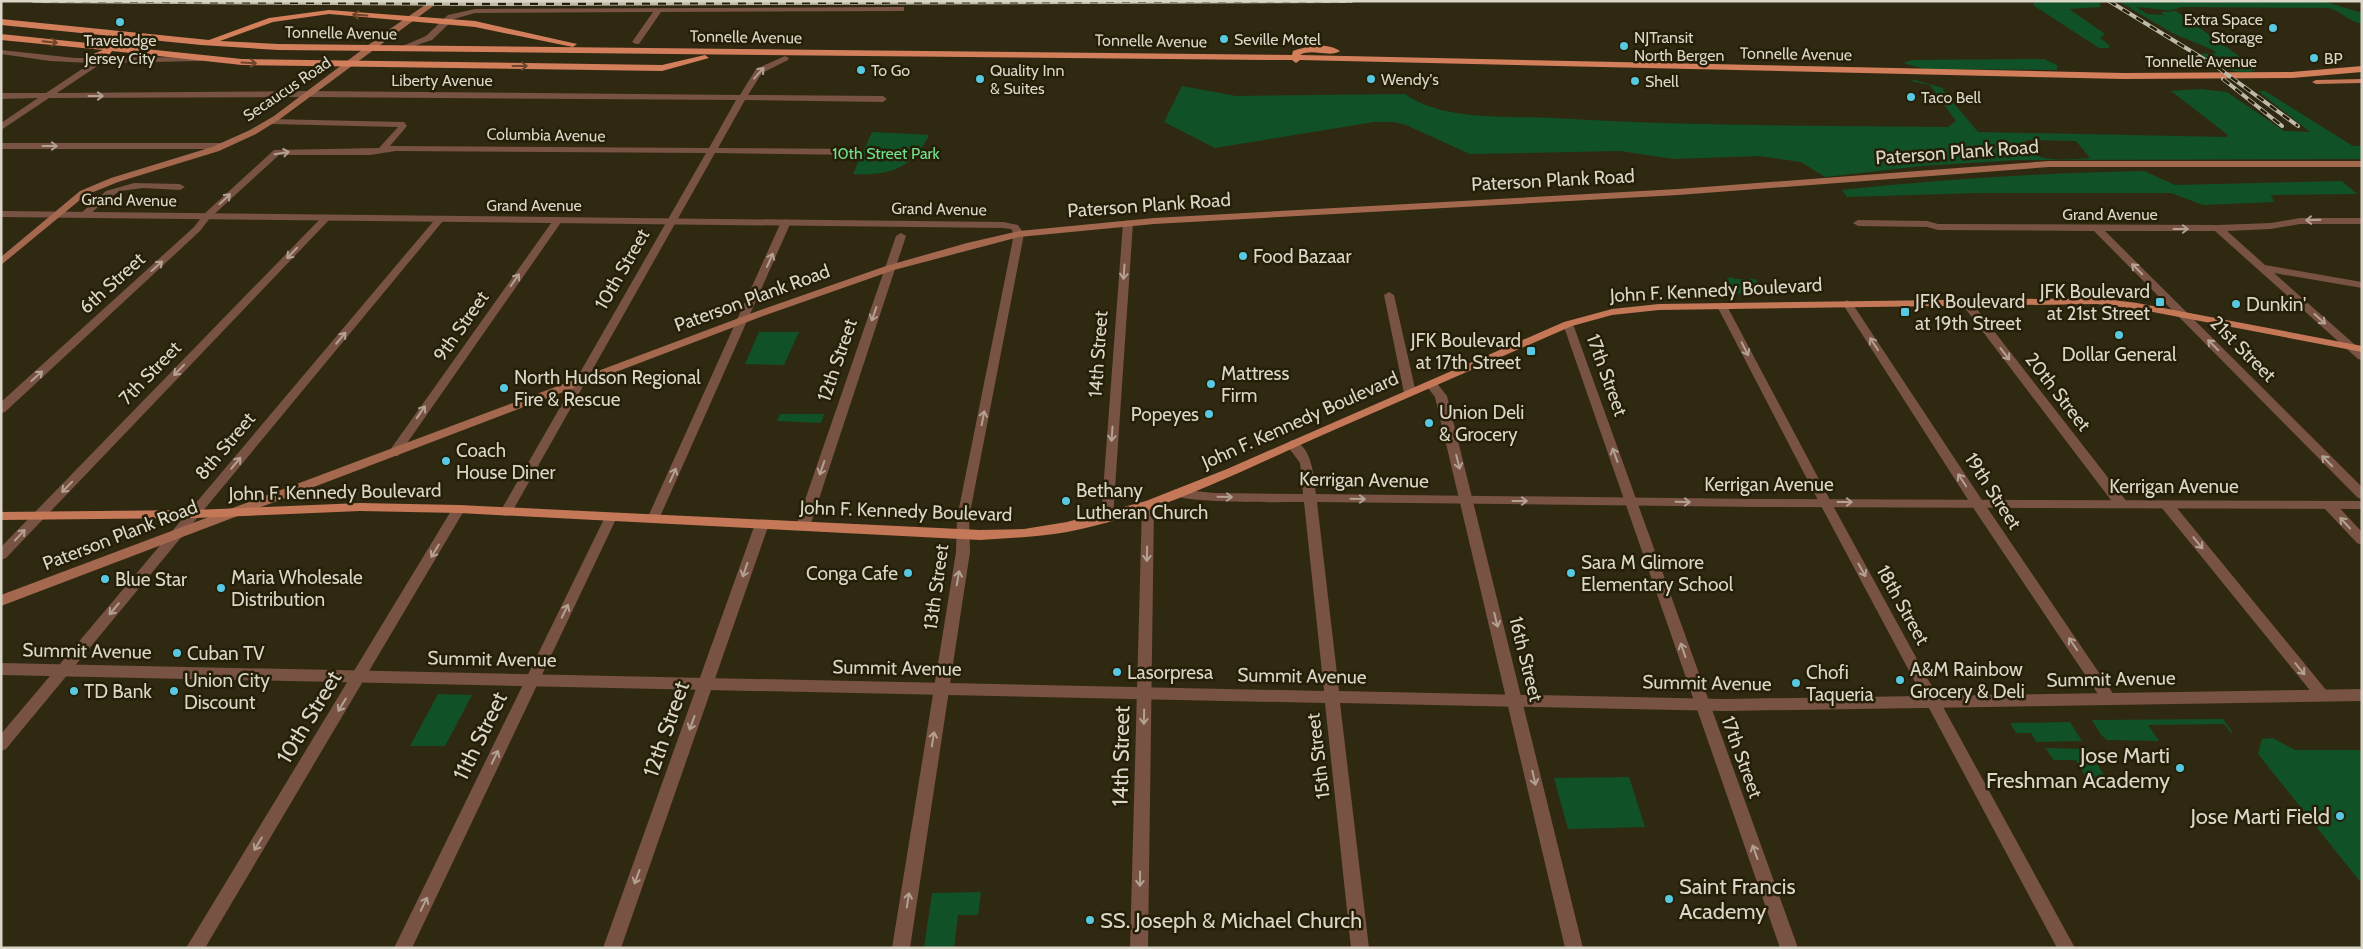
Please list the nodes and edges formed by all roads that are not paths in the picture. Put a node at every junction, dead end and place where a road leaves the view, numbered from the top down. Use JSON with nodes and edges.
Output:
{"nodes":[{"id":1,"x":436,"y":1,"type":"edge"},
{"id":2,"x":901,"y":10,"type":"dead end"},
{"id":3,"x":657,"y":12,"type":"junction"},
{"id":4,"x":408,"y":18,"type":"junction"},
{"id":5,"x":1,"y":22,"type":"edge"},
{"id":6,"x":1,"y":28,"type":"edge"},
{"id":7,"x":1,"y":37,"type":"edge"},
{"id":8,"x":429,"y":38,"type":"junction"},
{"id":9,"x":201,"y":42,"type":"junction"},
{"id":10,"x":636,"y":42,"type":"dead end"},
{"id":11,"x":109,"y":48,"type":"junction"},
{"id":12,"x":402,"y":48,"type":"junction"},
{"id":13,"x":446,"y":49,"type":"junction"},
{"id":14,"x":641,"y":51,"type":"junction"},
{"id":15,"x":1,"y":52,"type":"edge"},
{"id":16,"x":708,"y":58,"type":"junction"},
{"id":17,"x":785,"y":58,"type":"junction"},
{"id":18,"x":89,"y":59,"type":"junction"},
{"id":19,"x":102,"y":59,"type":"junction"},
{"id":20,"x":201,"y":59,"type":"junction"},
{"id":21,"x":1296,"y":60,"type":"junction"},
{"id":22,"x":352,"y":62,"type":"junction"},
{"id":23,"x":2362,"y":68,"type":"edge"},
{"id":24,"x":2070,"y":78,"type":"junction"},
{"id":25,"x":2128,"y":79,"type":"junction"},
{"id":26,"x":2362,"y":80,"type":"edge"},
{"id":27,"x":308,"y":94,"type":"junction"},
{"id":28,"x":1,"y":96,"type":"edge"},
{"id":29,"x":47,"y":96,"type":"junction"},
{"id":30,"x":742,"y":98,"type":"junction"},
{"id":31,"x":883,"y":99,"type":"dead end"},
{"id":32,"x":271,"y":121,"type":"junction"},
{"id":33,"x":1,"y":126,"type":"edge"},
{"id":34,"x":1,"y":146,"type":"edge"},
{"id":35,"x":221,"y":146,"type":"junction"},
{"id":36,"x":383,"y":149,"type":"junction"},
{"id":37,"x":710,"y":151,"type":"junction"},
{"id":38,"x":859,"y":152,"type":"dead end"},
{"id":39,"x":2362,"y":164,"type":"edge"},
{"id":40,"x":244,"y":181,"type":"joint"},
{"id":41,"x":180,"y":187,"type":"dead end"},
{"id":42,"x":1,"y":214,"type":"edge"},
{"id":43,"x":85,"y":214,"type":"junction"},
{"id":44,"x":207,"y":216,"type":"junction"},
{"id":45,"x":326,"y":218,"type":"junction"},
{"id":46,"x":440,"y":219,"type":"junction"},
{"id":47,"x":557,"y":220,"type":"junction"},
{"id":48,"x":673,"y":221,"type":"junction"},
{"id":49,"x":2362,"y":221,"type":"edge"},
{"id":50,"x":786,"y":222,"type":"junction"},
{"id":51,"x":1128,"y":223,"type":"junction"},
{"id":52,"x":1858,"y":224,"type":"dead end"},
{"id":53,"x":2218,"y":228,"type":"junction"},
{"id":54,"x":2098,"y":229,"type":"junction"},
{"id":55,"x":1019,"y":234,"type":"junction"},
{"id":56,"x":901,"y":236,"type":"dead end"},
{"id":57,"x":1,"y":262,"type":"edge"},
{"id":58,"x":890,"y":268,"type":"junction"},
{"id":59,"x":2264,"y":268,"type":"junction"},
{"id":60,"x":2362,"y":285,"type":"edge"},
{"id":61,"x":1389,"y":295,"type":"dead end"},
{"id":62,"x":1965,"y":301,"type":"junction"},
{"id":63,"x":1847,"y":303,"type":"junction"},
{"id":64,"x":1722,"y":306,"type":"junction"},
{"id":65,"x":2183,"y":316,"type":"junction"},
{"id":66,"x":743,"y":320,"type":"junction"},
{"id":67,"x":1568,"y":324,"type":"junction"},
{"id":68,"x":2357,"y":349,"type":"edge"},
{"id":69,"x":2362,"y":357,"type":"edge"},
{"id":70,"x":580,"y":382,"type":"junction"},
{"id":71,"x":1431,"y":384,"type":"junction"},
{"id":72,"x":1410,"y":393,"type":"junction"},
{"id":73,"x":1,"y":409,"type":"edge"},
{"id":74,"x":1292,"y":444,"type":"junction"},
{"id":75,"x":394,"y":453,"type":"junction"},
{"id":76,"x":1176,"y":493,"type":"junction"},
{"id":77,"x":2362,"y":495,"type":"edge"},
{"id":78,"x":1309,"y":498,"type":"junction"},
{"id":79,"x":1467,"y":501,"type":"junction"},
{"id":80,"x":1631,"y":501,"type":"junction"},
{"id":81,"x":1825,"y":502,"type":"junction"},
{"id":82,"x":1978,"y":503,"type":"junction"},
{"id":83,"x":2122,"y":505,"type":"junction"},
{"id":84,"x":2168,"y":505,"type":"junction"},
{"id":85,"x":2329,"y":505,"type":"junction"},
{"id":86,"x":2362,"y":505,"type":"edge"},
{"id":87,"x":1148,"y":506,"type":"junction"},
{"id":88,"x":460,"y":509,"type":"junction"},
{"id":89,"x":506,"y":512,"type":"junction"},
{"id":90,"x":233,"y":513,"type":"junction"},
{"id":91,"x":194,"y":514,"type":"junction"},
{"id":92,"x":1,"y":516,"type":"edge"},
{"id":93,"x":38,"y":516,"type":"junction"},
{"id":94,"x":611,"y":517,"type":"junction"},
{"id":95,"x":1108,"y":518,"type":"junction"},
{"id":96,"x":653,"y":519,"type":"junction"},
{"id":97,"x":762,"y":524,"type":"junction"},
{"id":98,"x":803,"y":526,"type":"junction"},
{"id":99,"x":180,"y":532,"type":"junction"},
{"id":100,"x":962,"y":534,"type":"junction"},
{"id":101,"x":2362,"y":540,"type":"edge"},
{"id":102,"x":1,"y":555,"type":"edge"},
{"id":103,"x":1,"y":600,"type":"edge"},
{"id":104,"x":1,"y":669,"type":"edge"},
{"id":105,"x":63,"y":671,"type":"junction"},
{"id":106,"x":360,"y":676,"type":"junction"},
{"id":107,"x":532,"y":680,"type":"junction"},
{"id":108,"x":705,"y":684,"type":"junction"},
{"id":109,"x":941,"y":689,"type":"junction"},
{"id":110,"x":1145,"y":693,"type":"junction"},
{"id":111,"x":2322,"y":695,"type":"junction"},
{"id":112,"x":2362,"y":695,"type":"edge"},
{"id":113,"x":1331,"y":697,"type":"junction"},
{"id":114,"x":2109,"y":699,"type":"junction"},
{"id":115,"x":1515,"y":700,"type":"junction"},
{"id":116,"x":1934,"y":702,"type":"junction"},
{"id":117,"x":1702,"y":704,"type":"junction"},
{"id":118,"x":1,"y":745,"type":"edge"},
{"id":119,"x":195,"y":948,"type":"edge"},
{"id":120,"x":403,"y":948,"type":"edge"},
{"id":121,"x":612,"y":948,"type":"edge"},
{"id":122,"x":901,"y":948,"type":"edge"},
{"id":123,"x":1139,"y":948,"type":"edge"},
{"id":124,"x":1360,"y":948,"type":"edge"},
{"id":125,"x":1574,"y":948,"type":"edge"},
{"id":126,"x":1789,"y":948,"type":"edge"},
{"id":127,"x":2066,"y":948,"type":"edge"}],
"edges":[{"from":1,"to":4,"type":"main road","name":"Secaucus Road"},
{"from":2,"to":3,"type":"street"},
{"from":3,"to":8,"type":"street"},
{"from":3,"to":10,"type":"street"},
{"from":4,"to":9,"type":"highway","one_way":true},
{"from":4,"to":14,"type":"highway"},
{"from":4,"to":22,"type":"main road","name":"Secaucus Road"},
{"from":5,"to":9,"type":"highway","name":"Tonnelle Avenue"},
{"from":6,"to":16,"type":"highway","name":"Tonnelle Avenue"},
{"from":7,"to":11,"type":"highway","one_way":true},
{"from":8,"to":12,"type":"street"},
{"from":8,"to":13,"type":"street"},
{"from":9,"to":12,"type":"highway","name":"Tonnelle Avenue"},
{"from":11,"to":18,"type":"highway"},
{"from":11,"to":20,"type":"highway"},
{"from":12,"to":13,"type":"highway","name":"Tonnelle Avenue"},
{"from":13,"to":14,"type":"highway","name":"Tonnelle Avenue"},
{"from":14,"to":21,"type":"highway","name":"Tonnelle Avenue"},
{"from":15,"to":18,"type":"street"},
{"from":16,"to":17,"type":"highway","name":"Tonnelle Avenue"},
{"from":22,"to":16,"type":"highway","one_way":true},
{"from":17,"to":21,"type":"highway","name":"Tonnelle Avenue"},
{"from":30,"to":17,"type":"street","name":"10th Street","one_way":true},
{"from":18,"to":19,"type":"street"},
{"from":19,"to":20,"type":"street"},
{"from":19,"to":29,"type":"street"},
{"from":20,"to":22,"type":"highway","one_way":true},
{"from":21,"to":24,"type":"highway","name":"Tonnelle Avenue"},
{"from":21,"to":24,"type":"highway","name":"Tonnelle Avenue"},
{"from":22,"to":27,"type":"main road","name":"Secaucus Road"},
{"from":23,"to":25,"type":"highway","name":"Tonnelle Avenue"},
{"from":24,"to":25,"type":"highway","name":"Tonnelle Avenue"},
{"from":25,"to":26,"type":"highway","name":"Tonnelle Avenue"},
{"from":29,"to":27,"type":"street","name":"Liberty Avenue","one_way":true},
{"from":27,"to":30,"type":"street","name":"Liberty Avenue"},
{"from":27,"to":32,"type":"main road","name":"Secaucus Road"},
{"from":28,"to":29,"type":"street","name":"Liberty Avenue"},
{"from":29,"to":33,"type":"street"},
{"from":30,"to":31,"type":"street","name":"Liberty Avenue"},
{"from":30,"to":37,"type":"street","name":"10th Street"},
{"from":32,"to":35,"type":"main road","name":"Secaucus Road"},
{"from":32,"to":36,"type":"street"},
{"from":34,"to":35,"type":"street","one_way":true},
{"from":35,"to":57,"type":"main road","name":"Secaucus Road"},
{"from":36,"to":37,"type":"street","name":"Columbia Avenue"},
{"from":40,"to":36,"type":"street","name":"Columbia Avenue","one_way":true},
{"from":37,"to":38,"type":"street","name":"Columbia Avenue"},
{"from":37,"to":48,"type":"street","name":"10th Street"},
{"from":39,"to":51,"type":"main road","name":"Paterson Plank Road"},
{"from":44,"to":40,"type":"street","name":"6th Street","one_way":true},
{"from":41,"to":43,"type":"street"},
{"from":42,"to":43,"type":"street","name":"Grand Avenue"},
{"from":43,"to":44,"type":"street","name":"Grand Avenue"},
{"from":44,"to":45,"type":"street","name":"Grand Avenue"},
{"from":73,"to":44,"type":"street","name":"6th Street","one_way":true},
{"from":45,"to":46,"type":"street","name":"Grand Avenue"},
{"from":45,"to":93,"type":"street","name":"7th Street","one_way":true},
{"from":46,"to":47,"type":"street","name":"Grand Avenue"},
{"from":91,"to":46,"type":"street","name":"8th Street","one_way":true},
{"from":47,"to":48,"type":"street","name":"Grand Avenue"},
{"from":75,"to":47,"type":"street","name":"9th Street","one_way":true},
{"from":48,"to":50,"type":"street","name":"Grand Avenue"},
{"from":48,"to":70,"type":"street","name":"10th Street"},
{"from":49,"to":53,"type":"street","name":"Grand Avenue","one_way":true},
{"from":50,"to":55,"type":"street","name":"Grand Avenue"},
{"from":66,"to":50,"type":"street","one_way":true},
{"from":51,"to":55,"type":"main road","name":"Paterson Plank Road"},
{"from":51,"to":95,"type":"street","name":"14th Street","one_way":true},
{"from":52,"to":54,"type":"street","name":"Grand Avenue"},
{"from":54,"to":53,"type":"street","name":"Grand Avenue","one_way":true},
{"from":53,"to":59,"type":"street"},
{"from":65,"to":54,"type":"street","name":"21st Street","one_way":true},
{"from":55,"to":58,"type":"main road","name":"Paterson Plank Road"},
{"from":100,"to":55,"type":"street","name":"13th Street","one_way":true},
{"from":56,"to":58,"type":"street","name":"12th Street"},
{"from":58,"to":66,"type":"main road","name":"Paterson Plank Road"},
{"from":58,"to":98,"type":"street","name":"12th Street","one_way":true},
{"from":59,"to":60,"type":"street"},
{"from":59,"to":68,"type":"street","one_way":true},
{"from":61,"to":72,"type":"street"},
{"from":62,"to":63,"type":"main road","name":"John F. Kennedy Boulevard"},
{"from":62,"to":65,"type":"main road","name":"John F. Kennedy Boulevard"},
{"from":62,"to":83,"type":"street","name":"20th Street","one_way":true},
{"from":63,"to":64,"type":"main road","name":"John F. Kennedy Boulevard"},
{"from":82,"to":63,"type":"street","name":"19th Street","one_way":true},
{"from":64,"to":67,"type":"main road","name":"John F. Kennedy Boulevard"},
{"from":64,"to":81,"type":"street","name":"18th Street","one_way":true},
{"from":65,"to":68,"type":"main road","name":"John F. Kennedy Boulevard"},
{"from":77,"to":65,"type":"street","name":"21st Street","one_way":true},
{"from":66,"to":70,"type":"main road","name":"Paterson Plank Road"},
{"from":96,"to":66,"type":"street","one_way":true},
{"from":67,"to":71,"type":"main road","name":"John F. Kennedy Boulevard"},
{"from":80,"to":67,"type":"street","name":"17th Street","one_way":true},
{"from":68,"to":69,"type":"street"},
{"from":70,"to":75,"type":"main road","name":"Paterson Plank Road"},
{"from":70,"to":89,"type":"street","name":"10th Street"},
{"from":71,"to":72,"type":"main road","name":"John F. Kennedy Boulevard"},
{"from":71,"to":79,"type":"street","name":"16th Street","one_way":true},
{"from":72,"to":74,"type":"main road","name":"John F. Kennedy Boulevard"},
{"from":74,"to":76,"type":"main road","name":"John F. Kennedy Boulevard"},
{"from":74,"to":78,"type":"street","name":"15th Street"},
{"from":75,"to":90,"type":"main road","name":"Paterson Plank Road"},
{"from":76,"to":78,"type":"street","name":"Kerrigan Avenue","one_way":true},
{"from":76,"to":87,"type":"main road","name":"John F. Kennedy Boulevard"},
{"from":78,"to":79,"type":"street","name":"Kerrigan Avenue","one_way":true},
{"from":78,"to":113,"type":"street","name":"15th Street"},
{"from":79,"to":80,"type":"street","name":"Kerrigan Avenue","one_way":true},
{"from":79,"to":115,"type":"street","name":"16th Street","one_way":true},
{"from":80,"to":81,"type":"street","name":"Kerrigan Avenue","one_way":true},
{"from":117,"to":80,"type":"street","name":"17th Street","one_way":true},
{"from":81,"to":82,"type":"street","name":"Kerrigan Avenue","one_way":true},
{"from":81,"to":116,"type":"street","name":"18th Street","one_way":true},
{"from":82,"to":83,"type":"street","name":"Kerrigan Avenue"},
{"from":114,"to":82,"type":"street","name":"19th Street","one_way":true},
{"from":83,"to":84,"type":"street","name":"Kerrigan Avenue"},
{"from":84,"to":85,"type":"street","name":"Kerrigan Avenue"},
{"from":84,"to":111,"type":"street","one_way":true},
{"from":85,"to":86,"type":"street","name":"Kerrigan Avenue"},
{"from":101,"to":85,"type":"street","one_way":true},
{"from":87,"to":95,"type":"main road","name":"John F. Kennedy Boulevard"},
{"from":87,"to":110,"type":"street","name":"14th Street","one_way":true},
{"from":88,"to":89,"type":"main road","name":"John F. Kennedy Boulevard"},
{"from":88,"to":90,"type":"main road","name":"John F. Kennedy Boulevard"},
{"from":88,"to":106,"type":"street","name":"10th Street","one_way":true},
{"from":89,"to":94,"type":"main road","name":"John F. Kennedy Boulevard"},
{"from":90,"to":91,"type":"main road","name":"John F. Kennedy Boulevard"},
{"from":90,"to":99,"type":"main road","name":"Paterson Plank Road"},
{"from":91,"to":93,"type":"main road","name":"John F. Kennedy Boulevard"},
{"from":91,"to":99,"type":"street","name":"8th Street"},
{"from":92,"to":93,"type":"main road","name":"John F. Kennedy Boulevard"},
{"from":102,"to":93,"type":"street","name":"7th Street","one_way":true},
{"from":94,"to":96,"type":"main road","name":"John F. Kennedy Boulevard"},
{"from":107,"to":94,"type":"street","name":"11th Street","one_way":true},
{"from":95,"to":100,"type":"main road","name":"John F. Kennedy Boulevard"},
{"from":96,"to":97,"type":"main road","name":"John F. Kennedy Boulevard"},
{"from":97,"to":98,"type":"main road","name":"John F. Kennedy Boulevard"},
{"from":97,"to":108,"type":"street","name":"12th Street","one_way":true},
{"from":98,"to":100,"type":"main road","name":"John F. Kennedy Boulevard"},
{"from":99,"to":103,"type":"main road","name":"Paterson Plank Road"},
{"from":99,"to":105,"type":"street","name":"8th Street","one_way":true},
{"from":109,"to":100,"type":"street","name":"13th Street","one_way":true},
{"from":104,"to":105,"type":"street","name":"Summit Avenue"},
{"from":105,"to":106,"type":"street","name":"Summit Avenue"},
{"from":105,"to":118,"type":"street","name":"8th Street"},
{"from":106,"to":107,"type":"street","name":"Summit Avenue"},
{"from":106,"to":119,"type":"street","name":"10th Street","one_way":true},
{"from":107,"to":108,"type":"street","name":"Summit Avenue"},
{"from":120,"to":107,"type":"street","name":"11th Street","one_way":true},
{"from":108,"to":109,"type":"street","name":"Summit Avenue"},
{"from":108,"to":121,"type":"street","name":"12th Street","one_way":true},
{"from":109,"to":110,"type":"street","name":"Summit Avenue"},
{"from":122,"to":109,"type":"street","name":"13th Street","one_way":true},
{"from":110,"to":113,"type":"street","name":"Summit Avenue"},
{"from":110,"to":123,"type":"street","name":"14th Street","one_way":true},
{"from":111,"to":112,"type":"street","name":"Summit Avenue"},
{"from":111,"to":114,"type":"street","name":"Summit Avenue"},
{"from":113,"to":115,"type":"street","name":"Summit Avenue"},
{"from":113,"to":124,"type":"street","name":"15th Street"},
{"from":114,"to":116,"type":"street","name":"Summit Avenue"},
{"from":115,"to":117,"type":"street","name":"Summit Avenue"},
{"from":115,"to":125,"type":"street","name":"16th Street","one_way":true},
{"from":116,"to":117,"type":"street","name":"Summit Avenue"},
{"from":116,"to":127,"type":"street","name":"18th Street"},
{"from":126,"to":117,"type":"street","name":"17th Street","one_way":true}]}
